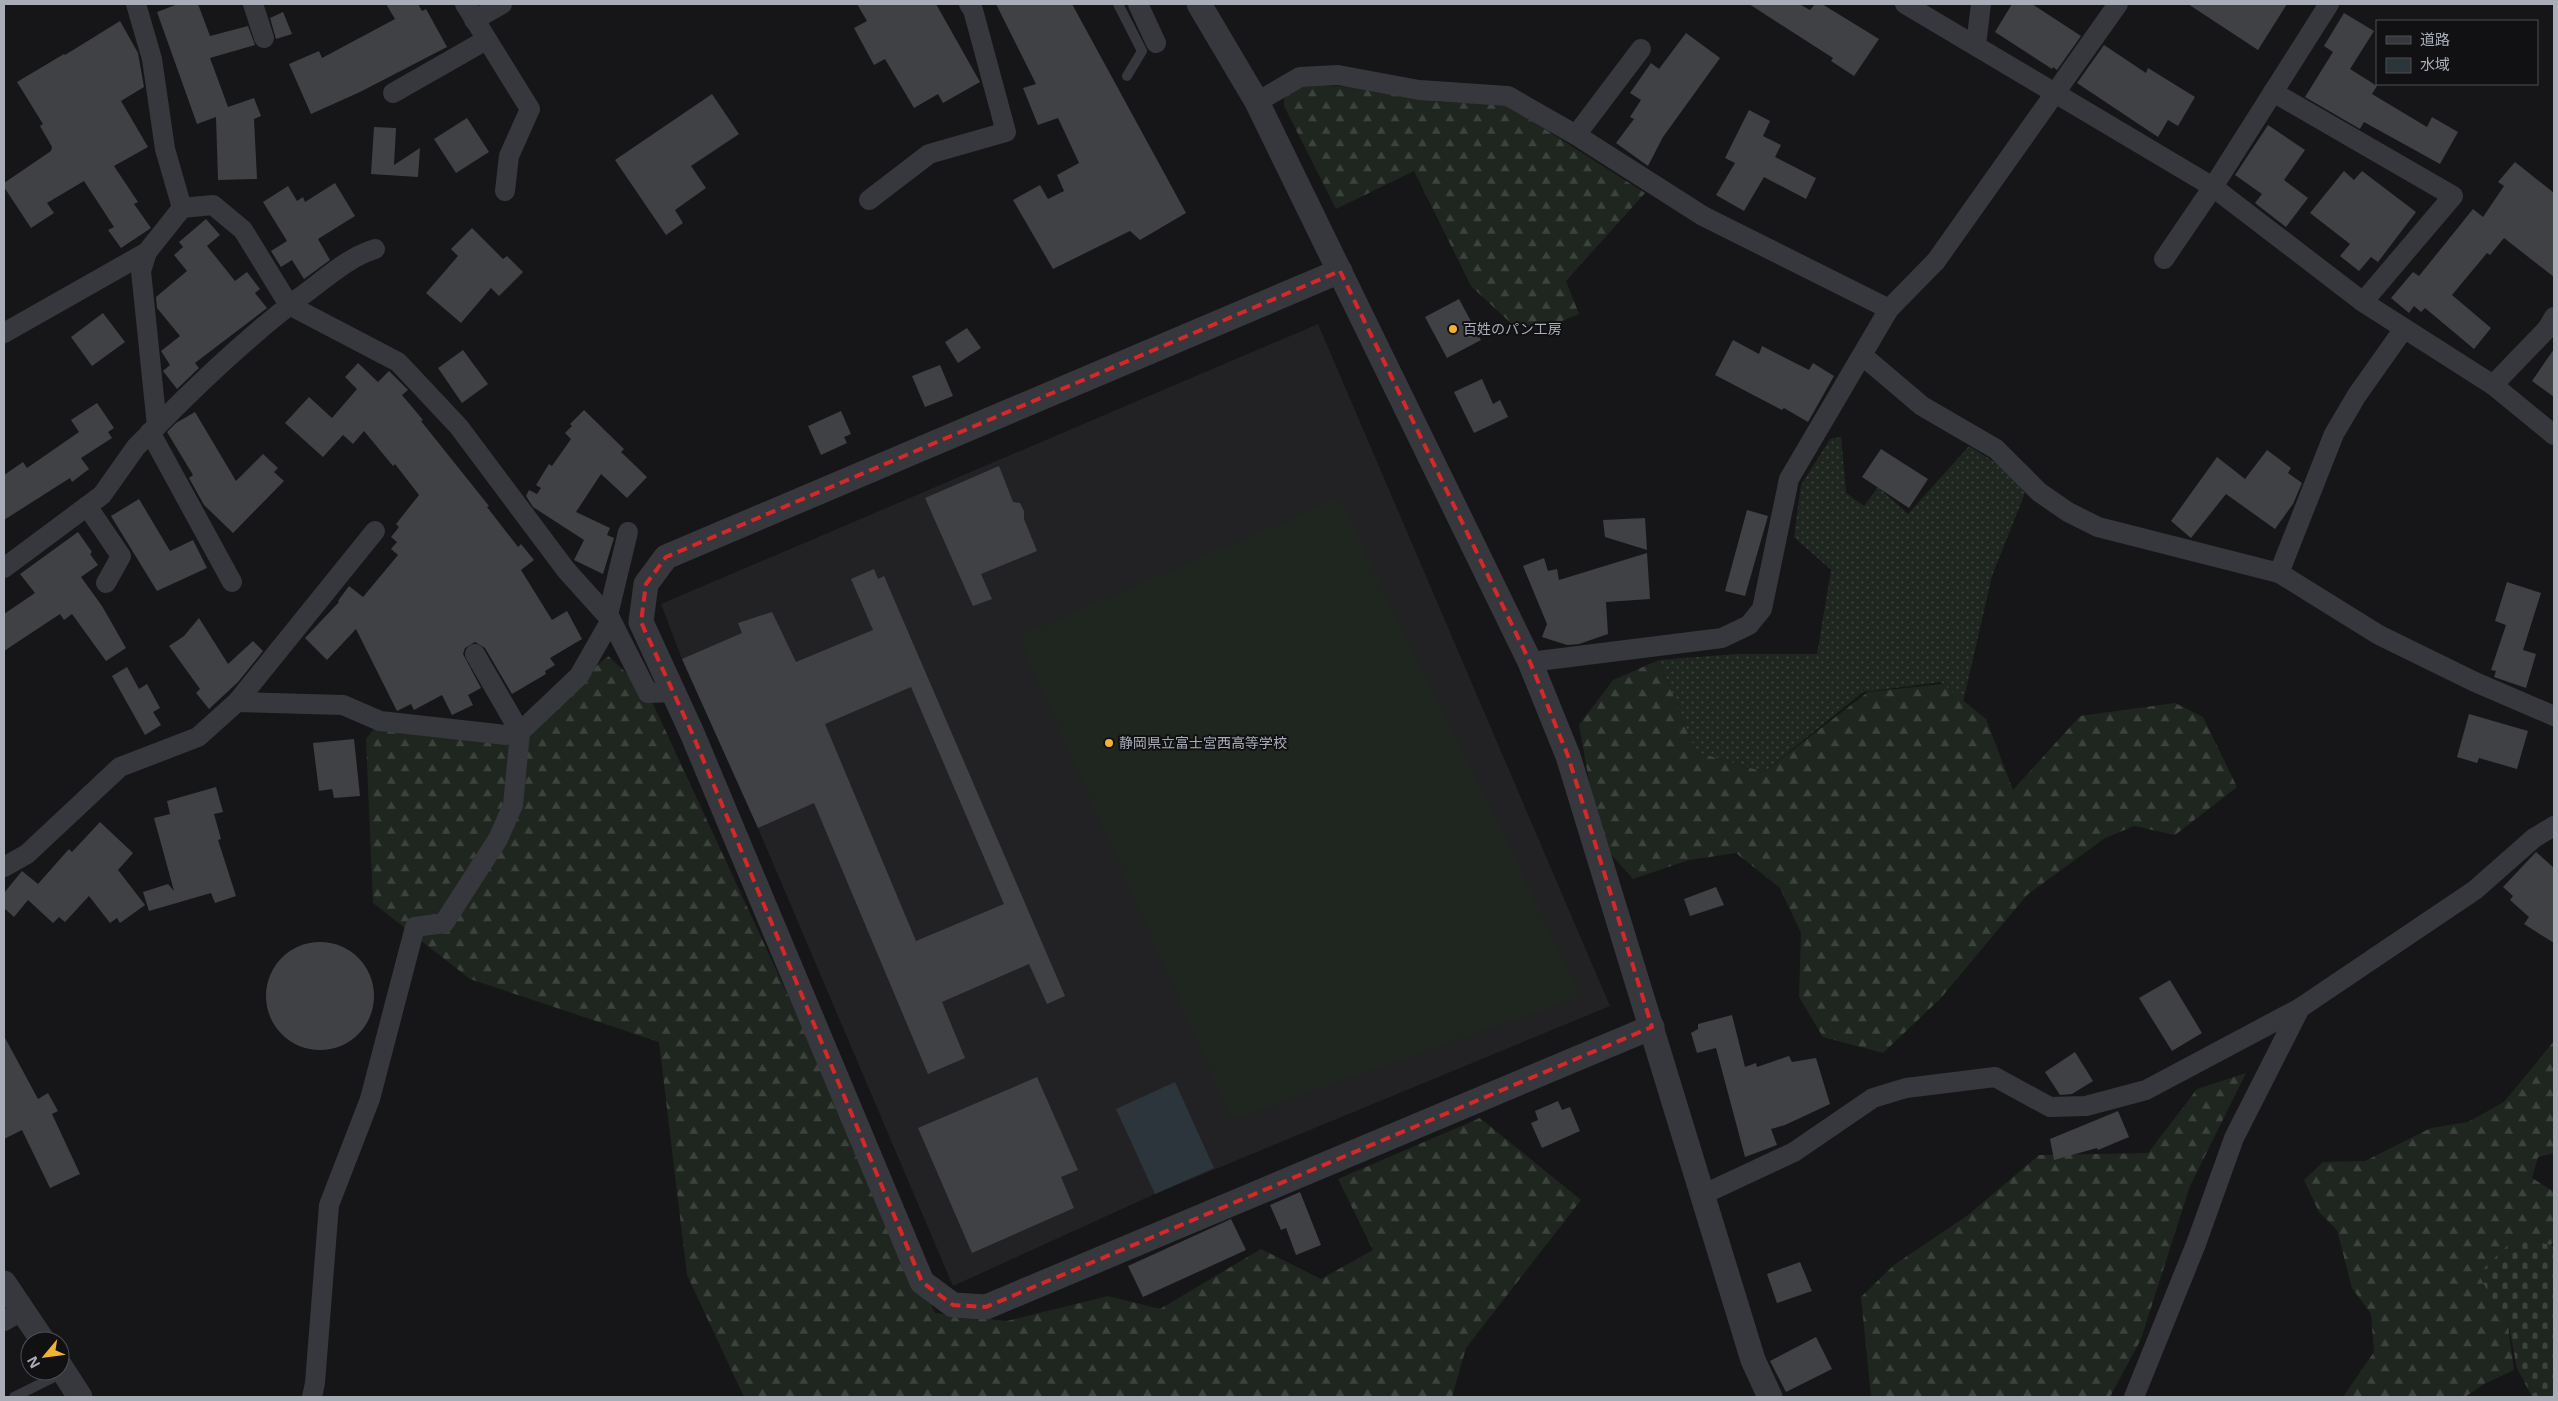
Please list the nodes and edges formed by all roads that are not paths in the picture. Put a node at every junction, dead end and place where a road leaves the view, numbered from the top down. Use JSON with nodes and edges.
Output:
{"nodes":[{"id":1,"x":253,"y":4,"type":"edge"},
{"id":2,"x":502,"y":4,"type":"edge"},
{"id":3,"x":969,"y":4,"type":"edge"},
{"id":4,"x":1118,"y":4,"type":"edge"},
{"id":5,"x":1138,"y":4,"type":"edge"},
{"id":6,"x":1199,"y":4,"type":"edge"},
{"id":7,"x":1904,"y":4,"type":"edge"},
{"id":8,"x":1981,"y":4,"type":"edge"},
{"id":9,"x":2118,"y":4,"type":"edge"},
{"id":10,"x":2329,"y":4,"type":"edge"},
{"id":11,"x":139,"y":5,"type":"edge"},
{"id":12,"x":469,"y":12,"type":"edge"},
{"id":13,"x":264,"y":38,"type":"dead end"},
{"id":14,"x":486,"y":40,"type":"junction"},
{"id":15,"x":1156,"y":43,"type":"dead end"},
{"id":16,"x":1976,"y":45,"type":"junction"},
{"id":17,"x":1641,"y":49,"type":"dead end"},
{"id":18,"x":1127,"y":76,"type":"dead end"},
{"id":19,"x":392,"y":92,"type":"dead end"},
{"id":20,"x":2273,"y":92,"type":"junction"},
{"id":21,"x":2054,"y":93,"type":"junction"},
{"id":22,"x":1257,"y":102,"type":"junction"},
{"id":23,"x":1576,"y":135,"type":"junction"},
{"id":24,"x":2214,"y":187,"type":"junction"},
{"id":25,"x":505,"y":191,"type":"dead end"},
{"id":26,"x":870,"y":200,"type":"dead end"},
{"id":27,"x":182,"y":208,"type":"junction"},
{"id":28,"x":375,"y":249,"type":"dead end"},
{"id":29,"x":147,"y":252,"type":"junction"},
{"id":30,"x":2164,"y":259,"type":"dead end"},
{"id":31,"x":1340,"y":271,"type":"junction"},
{"id":32,"x":2363,"y":302,"type":"junction"},
{"id":33,"x":289,"y":305,"type":"junction"},
{"id":34,"x":1888,"y":309,"type":"junction"},
{"id":35,"x":2554,"y":317,"type":"edge"},
{"id":36,"x":2403,"y":330,"type":"junction"},
{"id":37,"x":4,"y":333,"type":"edge"},
{"id":38,"x":1862,"y":356,"type":"junction"},
{"id":39,"x":2493,"y":385,"type":"junction"},
{"id":40,"x":153,"y":429,"type":"junction"},
{"id":41,"x":2554,"y":435,"type":"edge"},
{"id":42,"x":87,"y":506,"type":"junction"},
{"id":43,"x":375,"y":531,"type":"dead end"},
{"id":44,"x":628,"y":532,"type":"dead end"},
{"id":45,"x":4,"y":568,"type":"edge"},
{"id":46,"x":2279,"y":573,"type":"junction"},
{"id":47,"x":232,"y":582,"type":"dead end"},
{"id":48,"x":106,"y":583,"type":"dead end"},
{"id":49,"x":610,"y":618,"type":"junction"},
{"id":50,"x":476,"y":654,"type":"dead end"},
{"id":51,"x":1530,"y":662,"type":"junction"},
{"id":52,"x":674,"y":692,"type":"junction"},
{"id":53,"x":237,"y":702,"type":"junction"},
{"id":54,"x":2554,"y":716,"type":"edge"},
{"id":55,"x":520,"y":732,"type":"junction"},
{"id":56,"x":2554,"y":826,"type":"edge"},
{"id":57,"x":4,"y":867,"type":"edge"},
{"id":58,"x":2300,"y":1008,"type":"junction"},
{"id":59,"x":1652,"y":1027,"type":"junction"},
{"id":60,"x":1702,"y":1195,"type":"junction"},
{"id":61,"x":4,"y":1282,"type":"edge"},
{"id":62,"x":13,"y":1316,"type":"edge"},
{"id":63,"x":31,"y":1331,"type":"edge"},
{"id":64,"x":41,"y":1381,"type":"edge"},
{"id":65,"x":70,"y":1381,"type":"edge"},
{"id":66,"x":14,"y":1397,"type":"edge"},
{"id":67,"x":80,"y":1397,"type":"edge"},
{"id":68,"x":312,"y":1397,"type":"edge"},
{"id":69,"x":1770,"y":1397,"type":"edge"},
{"id":70,"x":2134,"y":1397,"type":"edge"}],
"edges":[{"from":1,"to":13,"type":"street"},
{"from":2,"to":12,"type":"street"},
{"from":3,"to":26,"type":"street"},
{"from":4,"to":18,"type":"lane"},
{"from":5,"to":15,"type":"street"},
{"from":6,"to":22,"type":"street"},
{"from":7,"to":16,"type":"street"},
{"from":8,"to":16,"type":"street"},
{"from":9,"to":21,"type":"street"},
{"from":10,"to":20,"type":"street"},
{"from":11,"to":27,"type":"street"},
{"from":12,"to":14,"type":"street"},
{"from":14,"to":19,"type":"street"},
{"from":14,"to":25,"type":"street"},
{"from":16,"to":21,"type":"street"},
{"from":17,"to":23,"type":"street"},
{"from":20,"to":24,"type":"street"},
{"from":20,"to":32,"type":"street"},
{"from":21,"to":24,"type":"street"},
{"from":21,"to":34,"type":"street"},
{"from":22,"to":23,"type":"street"},
{"from":22,"to":31,"type":"street"},
{"from":23,"to":34,"type":"street"},
{"from":24,"to":30,"type":"street"},
{"from":24,"to":32,"type":"street"},
{"from":27,"to":29,"type":"street"},
{"from":27,"to":33,"type":"street"},
{"from":28,"to":33,"type":"street"},
{"from":29,"to":37,"type":"street"},
{"from":29,"to":40,"type":"street"},
{"from":31,"to":51,"type":"street"},
{"from":31,"to":52,"type":"street"},
{"from":32,"to":36,"type":"street"},
{"from":33,"to":40,"type":"street"},
{"from":33,"to":49,"type":"street"},
{"from":34,"to":38,"type":"street"},
{"from":35,"to":39,"type":"street"},
{"from":36,"to":39,"type":"street"},
{"from":36,"to":46,"type":"street"},
{"from":38,"to":46,"type":"street"},
{"from":38,"to":51,"type":"street"},
{"from":39,"to":41,"type":"street"},
{"from":40,"to":42,"type":"street"},
{"from":40,"to":47,"type":"street"},
{"from":42,"to":45,"type":"street"},
{"from":42,"to":48,"type":"street"},
{"from":43,"to":53,"type":"street"},
{"from":44,"to":49,"type":"street"},
{"from":46,"to":54,"type":"street"},
{"from":49,"to":52,"type":"street"},
{"from":49,"to":55,"type":"street"},
{"from":50,"to":55,"type":"street"},
{"from":51,"to":59,"type":"street"},
{"from":52,"to":59,"type":"street"},
{"from":53,"to":55,"type":"street"},
{"from":53,"to":57,"type":"street"},
{"from":55,"to":68,"type":"street"},
{"from":56,"to":58,"type":"street"},
{"from":58,"to":60,"type":"street"},
{"from":58,"to":70,"type":"street"},
{"from":59,"to":60,"type":"street"},
{"from":60,"to":69,"type":"street"},
{"from":61,"to":62,"type":"street"},
{"from":62,"to":63,"type":"street"},
{"from":64,"to":66,"type":"lane"},
{"from":65,"to":67,"type":"street"}]}
